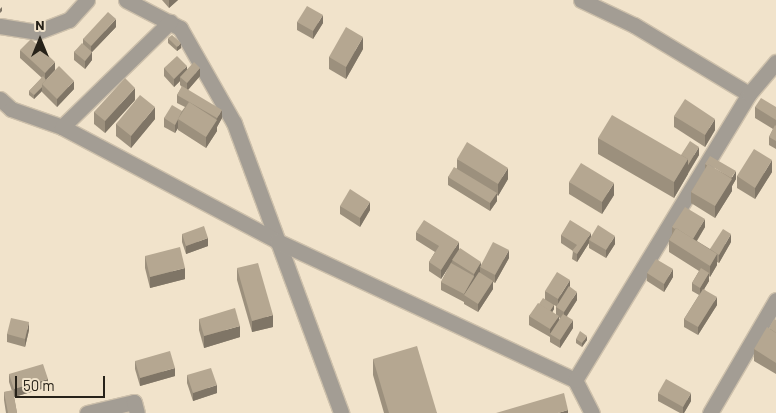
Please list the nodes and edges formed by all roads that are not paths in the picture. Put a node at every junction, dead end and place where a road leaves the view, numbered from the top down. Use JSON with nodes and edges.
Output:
{"nodes":[{"id":1,"x":87,"y":0,"type":"edge"},
{"id":2,"x":126,"y":0,"type":"edge"},
{"id":3,"x":581,"y":0,"type":"edge"},
{"id":4,"x":170,"y":22,"type":"junction"},
{"id":5,"x":0,"y":26,"type":"edge"},
{"id":6,"x":776,"y":62,"type":"edge"},
{"id":7,"x":749,"y":94,"type":"junction"},
{"id":8,"x":0,"y":99,"type":"edge"},
{"id":9,"x":62,"y":127,"type":"junction"},
{"id":10,"x":277,"y":241,"type":"junction"},
{"id":11,"x":776,"y":300,"type":"edge"},
{"id":12,"x":575,"y":380,"type":"junction"},
{"id":13,"x":88,"y":413,"type":"edge"},
{"id":14,"x":137,"y":413,"type":"edge"},
{"id":15,"x":341,"y":413,"type":"edge"},
{"id":16,"x":592,"y":413,"type":"edge"},
{"id":17,"x":710,"y":413,"type":"edge"}],
"edges":[{"from":1,"to":5,"type":"street"},
{"from":2,"to":4,"type":"street"},
{"from":3,"to":7,"type":"street"},
{"from":4,"to":9,"type":"street"},
{"from":4,"to":10,"type":"street"},
{"from":6,"to":7,"type":"street"},
{"from":7,"to":12,"type":"street"},
{"from":8,"to":9,"type":"street"},
{"from":9,"to":10,"type":"street"},
{"from":10,"to":12,"type":"street"},
{"from":10,"to":15,"type":"street"},
{"from":11,"to":17,"type":"street"},
{"from":12,"to":16,"type":"street"},
{"from":13,"to":14,"type":"street"}]}
